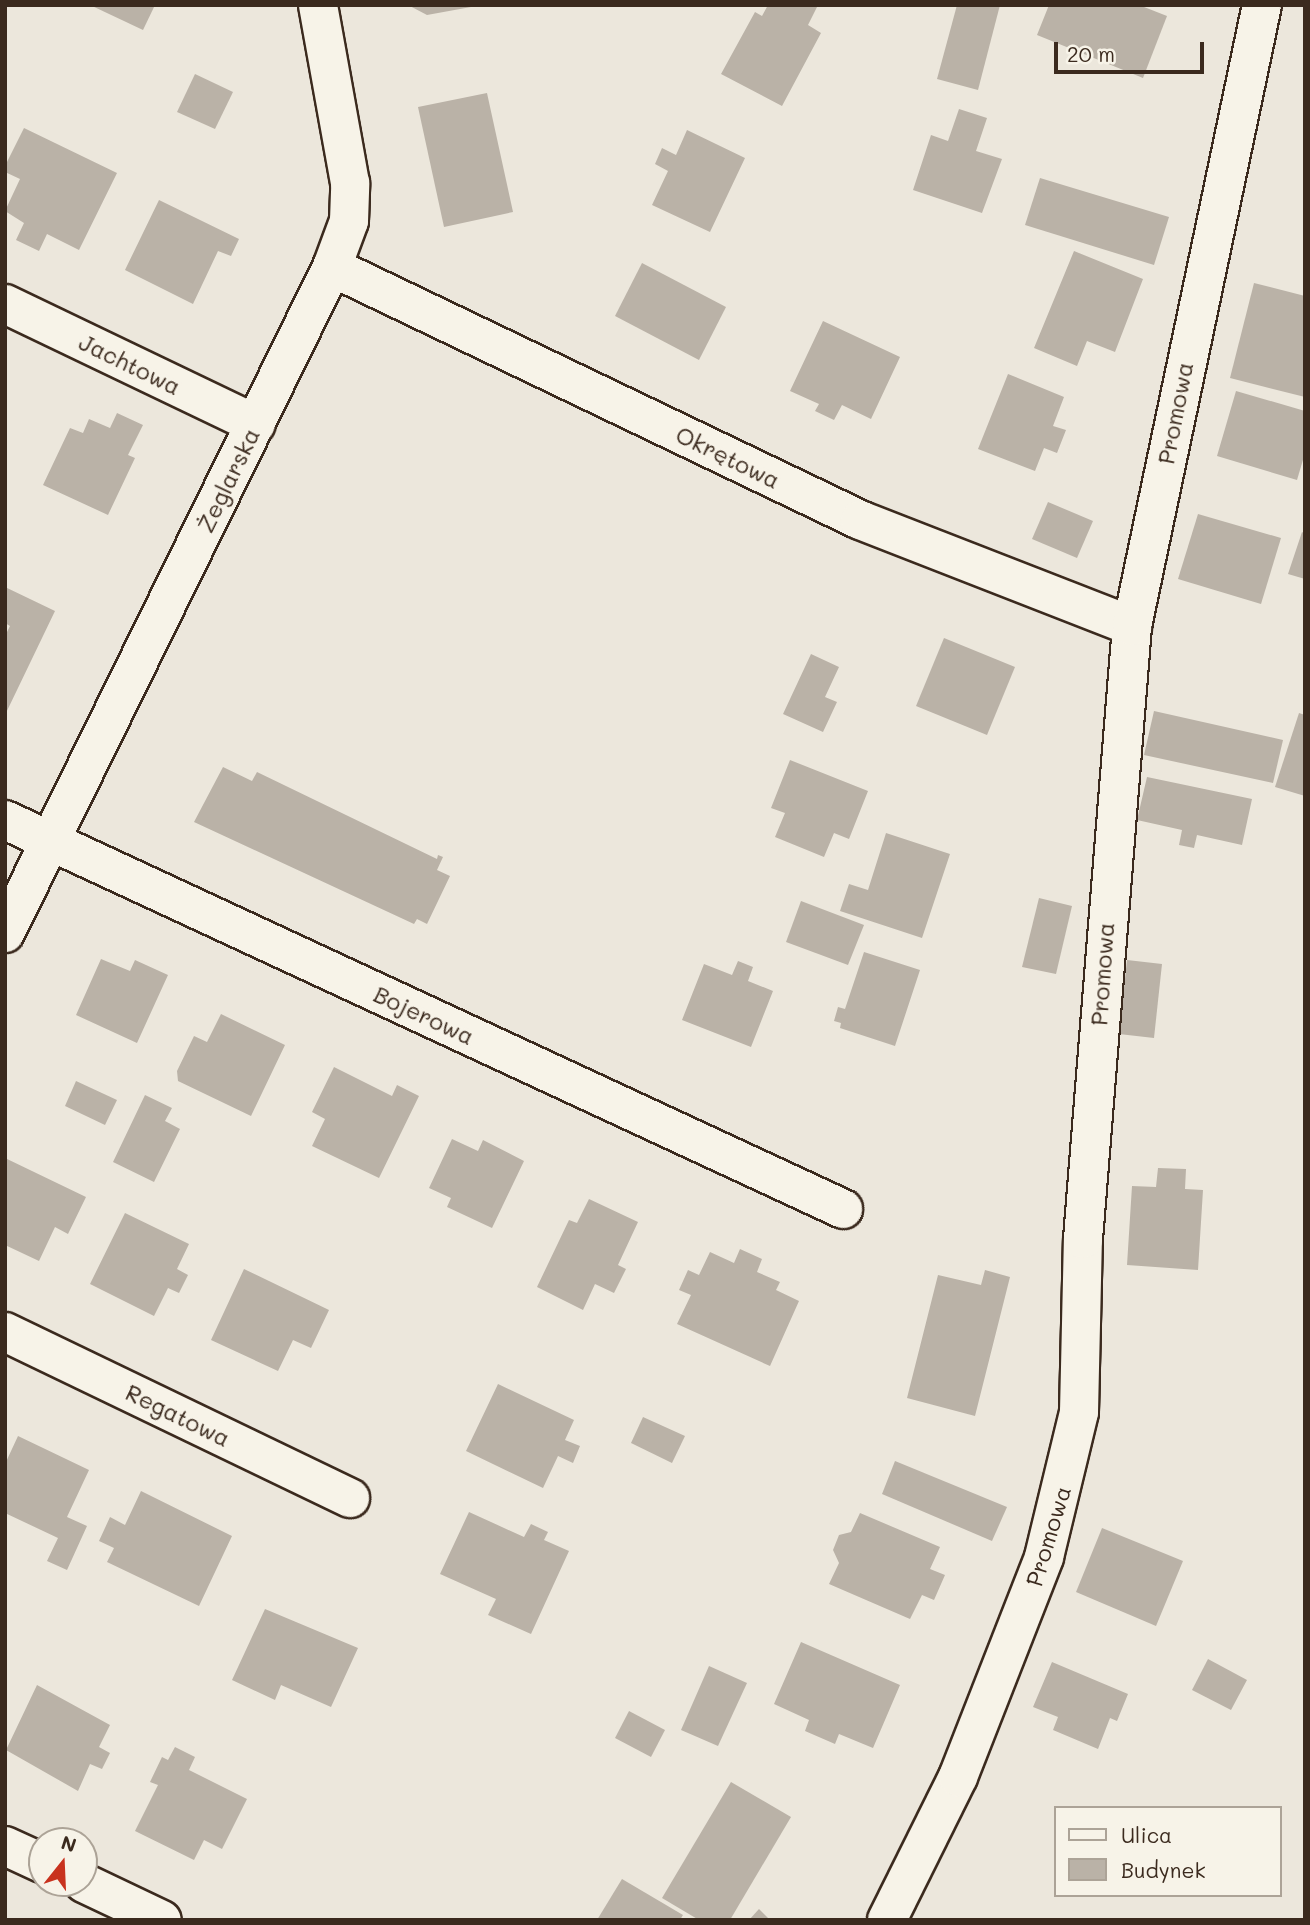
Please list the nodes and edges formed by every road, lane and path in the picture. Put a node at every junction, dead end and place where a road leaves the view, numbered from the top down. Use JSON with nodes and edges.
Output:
{"nodes":[{"id":1,"x":318,"y":5,"type":"edge"},
{"id":2,"x":1262,"y":5,"type":"edge"},
{"id":3,"x":332,"y":267,"type":"junction"},
{"id":4,"x":5,"y":304,"type":"edge"},
{"id":5,"x":256,"y":424,"type":"junction"},
{"id":6,"x":1132,"y":626,"type":"junction"},
{"id":7,"x":5,"y":820,"type":"edge"},
{"id":8,"x":50,"y":842,"type":"junction"},
{"id":9,"x":5,"y":933,"type":"edge"},
{"id":10,"x":843,"y":1209,"type":"dead end"},
{"id":11,"x":5,"y":1332,"type":"edge"},
{"id":12,"x":350,"y":1498,"type":"dead end"},
{"id":13,"x":5,"y":1846,"type":"edge"},
{"id":14,"x":28,"y":1857,"type":"edge"},
{"id":15,"x":98,"y":1890,"type":"edge"},
{"id":16,"x":162,"y":1920,"type":"edge"},
{"id":17,"x":887,"y":1920,"type":"edge"}],
"edges":[{"from":1,"to":3,"type":"street","name":"Żeglarska"},
{"from":2,"to":6,"type":"street","name":"Promowa"},
{"from":3,"to":5,"type":"street","name":"Żeglarska"},
{"from":3,"to":6,"type":"street","name":"Okrętowa"},
{"from":4,"to":5,"type":"street","name":"Jachtowa"},
{"from":5,"to":8,"type":"street","name":"Żeglarska"},
{"from":6,"to":17,"type":"street","name":"Promowa"},
{"from":7,"to":8,"type":"street","name":"Bojerowa"},
{"from":8,"to":9,"type":"street","name":"Żeglarska"},
{"from":8,"to":10,"type":"street","name":"Bojerowa"},
{"from":11,"to":12,"type":"street","name":"Regatowa"},
{"from":13,"to":14,"type":"street"},
{"from":15,"to":16,"type":"street"}]}
